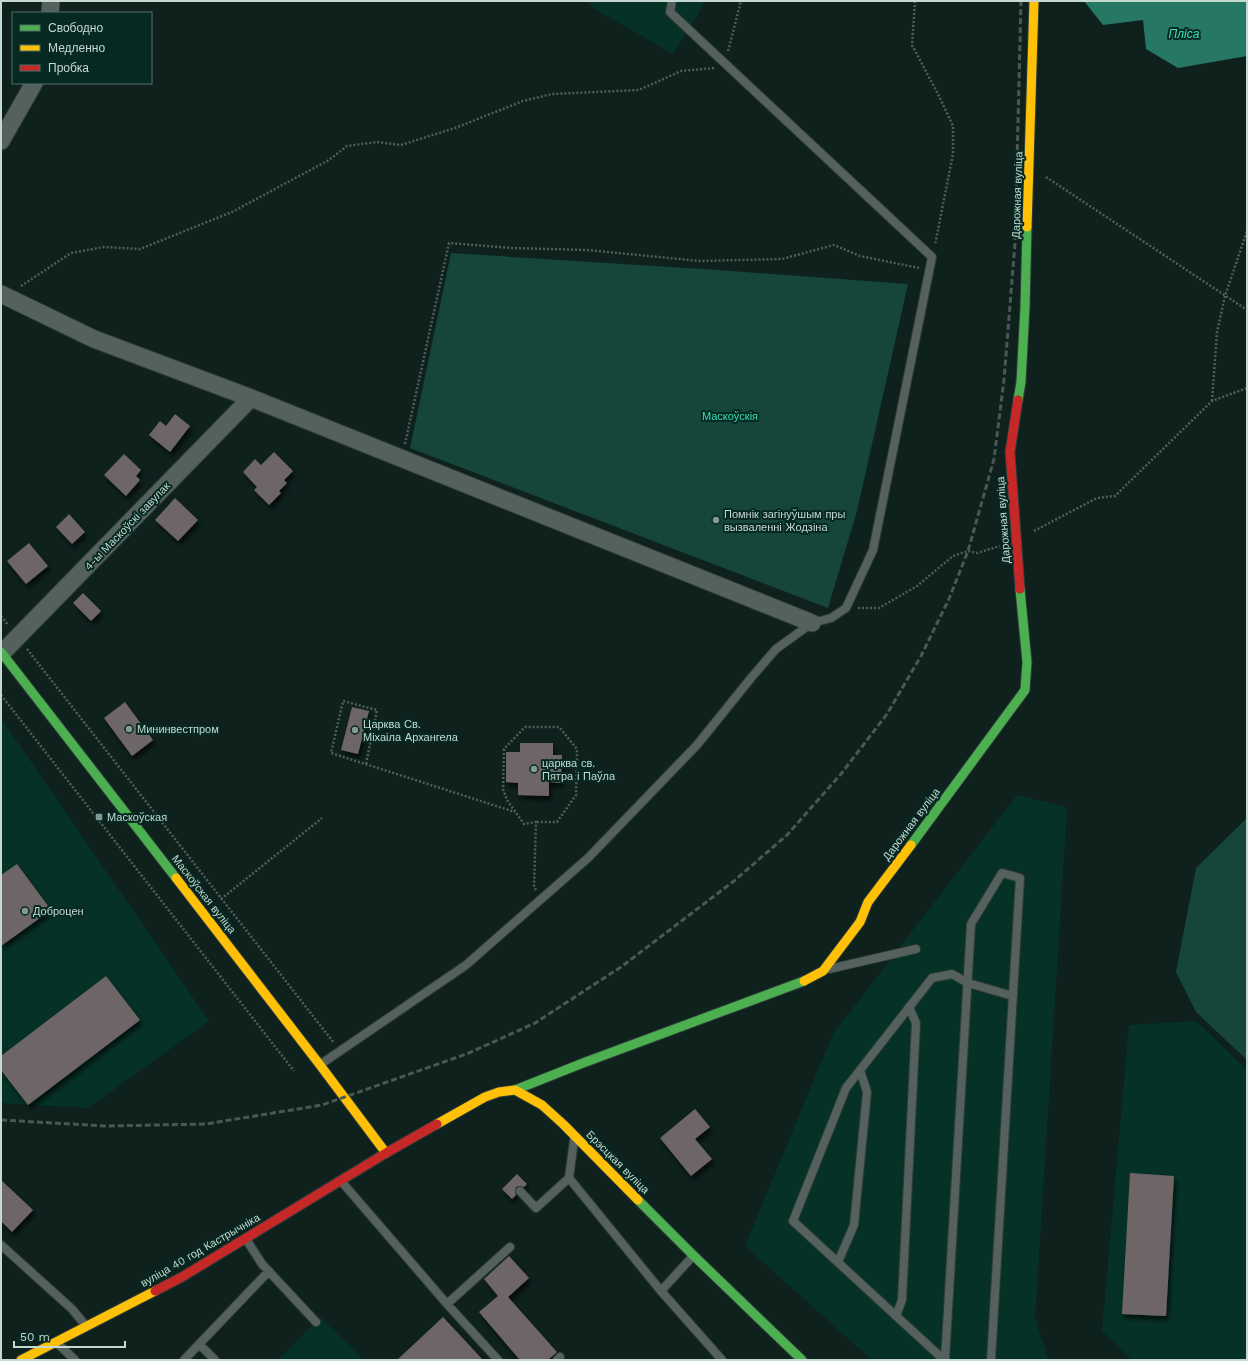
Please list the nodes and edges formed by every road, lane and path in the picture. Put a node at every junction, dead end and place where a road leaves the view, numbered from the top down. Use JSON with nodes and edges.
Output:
{"nodes":[{"id":1,"x":51,"y":1,"type":"edge"},
{"id":2,"x":672,"y":1,"type":"edge"},
{"id":3,"x":741,"y":1,"type":"edge"},
{"id":4,"x":915,"y":1,"type":"edge"},
{"id":5,"x":1034,"y":1,"type":"edge"},
{"id":6,"x":50,"y":12,"type":"edge"},
{"id":7,"x":727,"y":65,"type":"junction"},
{"id":8,"x":33,"y":84,"type":"edge"},
{"id":9,"x":1,"y":141,"type":"edge"},
{"id":10,"x":1030,"y":166,"type":"junction"},
{"id":11,"x":1247,"y":231,"type":"edge"},
{"id":12,"x":932,"y":257,"type":"junction"},
{"id":13,"x":929,"y":270,"type":"junction"},
{"id":14,"x":3,"y":295,"type":"edge"},
{"id":15,"x":1225,"y":296,"type":"junction"},
{"id":16,"x":1247,"y":310,"type":"edge"},
{"id":17,"x":1247,"y":388,"type":"edge"},
{"id":18,"x":251,"y":398,"type":"junction"},
{"id":19,"x":1212,"y":401,"type":"junction"},
{"id":20,"x":402,"y":458,"type":"junction"},
{"id":21,"x":1016,"y":540,"type":"junction"},
{"id":22,"x":846,"y":608,"type":"junction"},
{"id":23,"x":1,"y":616,"type":"edge"},
{"id":24,"x":812,"y":623,"type":"junction"},
{"id":25,"x":18,"y":637,"type":"junction"},
{"id":26,"x":2,"y":652,"type":"edge"},
{"id":27,"x":1,"y":695,"type":"edge"},
{"id":28,"x":366,"y":764,"type":"junction"},
{"id":29,"x":516,"y":812,"type":"junction"},
{"id":30,"x":322,"y":818,"type":"dead end"},
{"id":31,"x":536,"y":822,"type":"junction"},
{"id":32,"x":544,"y":897,"type":"junction"},
{"id":33,"x":221,"y":899,"type":"junction"},
{"id":34,"x":916,"y":949,"type":"dead end"},
{"id":35,"x":823,"y":971,"type":"junction"},
{"id":36,"x":968,"y":983,"type":"junction"},
{"id":37,"x":1013,"y":996,"type":"junction"},
{"id":38,"x":909,"y":1007,"type":"junction"},
{"id":39,"x":334,"y":1043,"type":"dead end"},
{"id":40,"x":320,"y":1065,"type":"junction"},
{"id":41,"x":860,"y":1070,"type":"junction"},
{"id":42,"x":294,"y":1071,"type":"dead end"},
{"id":43,"x":515,"y":1090,"type":"junction"},
{"id":44,"x":574,"y":1135,"type":"junction"},
{"id":45,"x":386,"y":1153,"type":"junction"},
{"id":46,"x":569,"y":1178,"type":"junction"},
{"id":47,"x":340,"y":1180,"type":"junction"},
{"id":48,"x":520,"y":1191,"type":"dead end"},
{"id":49,"x":245,"y":1238,"type":"junction"},
{"id":50,"x":1,"y":1245,"type":"edge"},
{"id":51,"x":510,"y":1247,"type":"dead end"},
{"id":52,"x":693,"y":1255,"type":"junction"},
{"id":53,"x":838,"y":1262,"type":"junction"},
{"id":54,"x":269,"y":1271,"type":"junction"},
{"id":55,"x":661,"y":1291,"type":"junction"},
{"id":56,"x":447,"y":1304,"type":"junction"},
{"id":57,"x":896,"y":1316,"type":"junction"},
{"id":58,"x":316,"y":1322,"type":"dead end"},
{"id":59,"x":86,"y":1327,"type":"junction"},
{"id":60,"x":57,"y":1342,"type":"junction"},
{"id":61,"x":199,"y":1344,"type":"junction"},
{"id":62,"x":21,"y":1360,"type":"edge"},
{"id":63,"x":75,"y":1360,"type":"edge"},
{"id":64,"x":184,"y":1360,"type":"edge"},
{"id":65,"x":215,"y":1360,"type":"edge"},
{"id":66,"x":498,"y":1360,"type":"edge"},
{"id":67,"x":722,"y":1360,"type":"edge"},
{"id":68,"x":802,"y":1360,"type":"edge"},
{"id":69,"x":944,"y":1360,"type":"edge"},
{"id":70,"x":991,"y":1360,"type":"edge"}],
"edges":[{"from":1,"to":6,"type":"street"},
{"from":2,"to":7,"type":"lane"},
{"from":3,"to":7,"type":"path"},
{"from":4,"to":12,"type":"path"},
{"from":5,"to":10,"type":"main road","name":"Дарожная вуліца"},
{"from":7,"to":12,"type":"lane"},
{"from":7,"to":14,"type":"path"},
{"from":8,"to":9,"type":"street"},
{"from":10,"to":15,"type":"path"},
{"from":10,"to":21,"type":"main road","name":"Дарожная вуліца"},
{"from":11,"to":15,"type":"path"},
{"from":12,"to":13,"type":"lane"},
{"from":13,"to":20,"type":"path"},
{"from":13,"to":22,"type":"lane"},
{"from":14,"to":18,"type":"street"},
{"from":15,"to":16,"type":"path"},
{"from":15,"to":19,"type":"path"},
{"from":17,"to":19,"type":"path"},
{"from":18,"to":20,"type":"street"},
{"from":18,"to":25,"type":"street","name":"4-ы Маскоўскі завулак"},
{"from":19,"to":21,"type":"path"},
{"from":20,"to":24,"type":"street"},
{"from":21,"to":22,"type":"path"},
{"from":21,"to":35,"type":"main road","name":"Дарожная вуліца"},
{"from":22,"to":24,"type":"lane"},
{"from":23,"to":25,"type":"path"},
{"from":24,"to":32,"type":"lane"},
{"from":25,"to":26,"type":"street","name":"4-ы Маскоўскі завулак"},
{"from":25,"to":33,"type":"path"},
{"from":26,"to":40,"type":"main road","name":"Маскоўская вуліца"},
{"from":27,"to":42,"type":"path"},
{"from":28,"to":28,"type":"path"},
{"from":28,"to":29,"type":"path"},
{"from":29,"to":31,"type":"path"},
{"from":29,"to":31,"type":"path"},
{"from":30,"to":33,"type":"path"},
{"from":31,"to":32,"type":"path"},
{"from":32,"to":40,"type":"lane"},
{"from":33,"to":39,"type":"path"},
{"from":34,"to":35,"type":"lane"},
{"from":35,"to":43,"type":"main road"},
{"from":36,"to":37,"type":"lane"},
{"from":36,"to":37,"type":"lane"},
{"from":36,"to":38,"type":"lane"},
{"from":36,"to":69,"type":"lane"},
{"from":37,"to":70,"type":"lane"},
{"from":38,"to":41,"type":"lane"},
{"from":38,"to":57,"type":"lane"},
{"from":40,"to":45,"type":"main road","name":"Маскоўская вуліца"},
{"from":41,"to":53,"type":"lane"},
{"from":41,"to":53,"type":"lane"},
{"from":43,"to":44,"type":"main road","name":"Брэсцкая вуліца"},
{"from":43,"to":45,"type":"main road"},
{"from":44,"to":46,"type":"lane"},
{"from":44,"to":52,"type":"main road","name":"Брэсцкая вуліца"},
{"from":45,"to":47,"type":"main road","name":"вуліца 40 год Кастрычніка"},
{"from":46,"to":48,"type":"lane"},
{"from":46,"to":55,"type":"lane"},
{"from":47,"to":49,"type":"main road","name":"вуліца 40 год Кастрычніка"},
{"from":47,"to":56,"type":"lane"},
{"from":49,"to":54,"type":"lane"},
{"from":49,"to":59,"type":"main road","name":"вуліца 40 год Кастрычніка"},
{"from":50,"to":59,"type":"lane"},
{"from":51,"to":56,"type":"lane"},
{"from":52,"to":55,"type":"lane"},
{"from":52,"to":68,"type":"main road","name":"Брэсцкая вуліца"},
{"from":53,"to":57,"type":"lane"},
{"from":54,"to":58,"type":"lane"},
{"from":54,"to":61,"type":"lane"},
{"from":55,"to":67,"type":"lane"},
{"from":56,"to":66,"type":"lane"},
{"from":57,"to":69,"type":"lane"},
{"from":59,"to":60,"type":"main road","name":"вуліца 40 год Кастрычніка"},
{"from":60,"to":62,"type":"main road","name":"вуліца 40 год Кастрычніка"},
{"from":60,"to":63,"type":"lane"},
{"from":61,"to":64,"type":"lane"},
{"from":61,"to":65,"type":"lane"}]}
